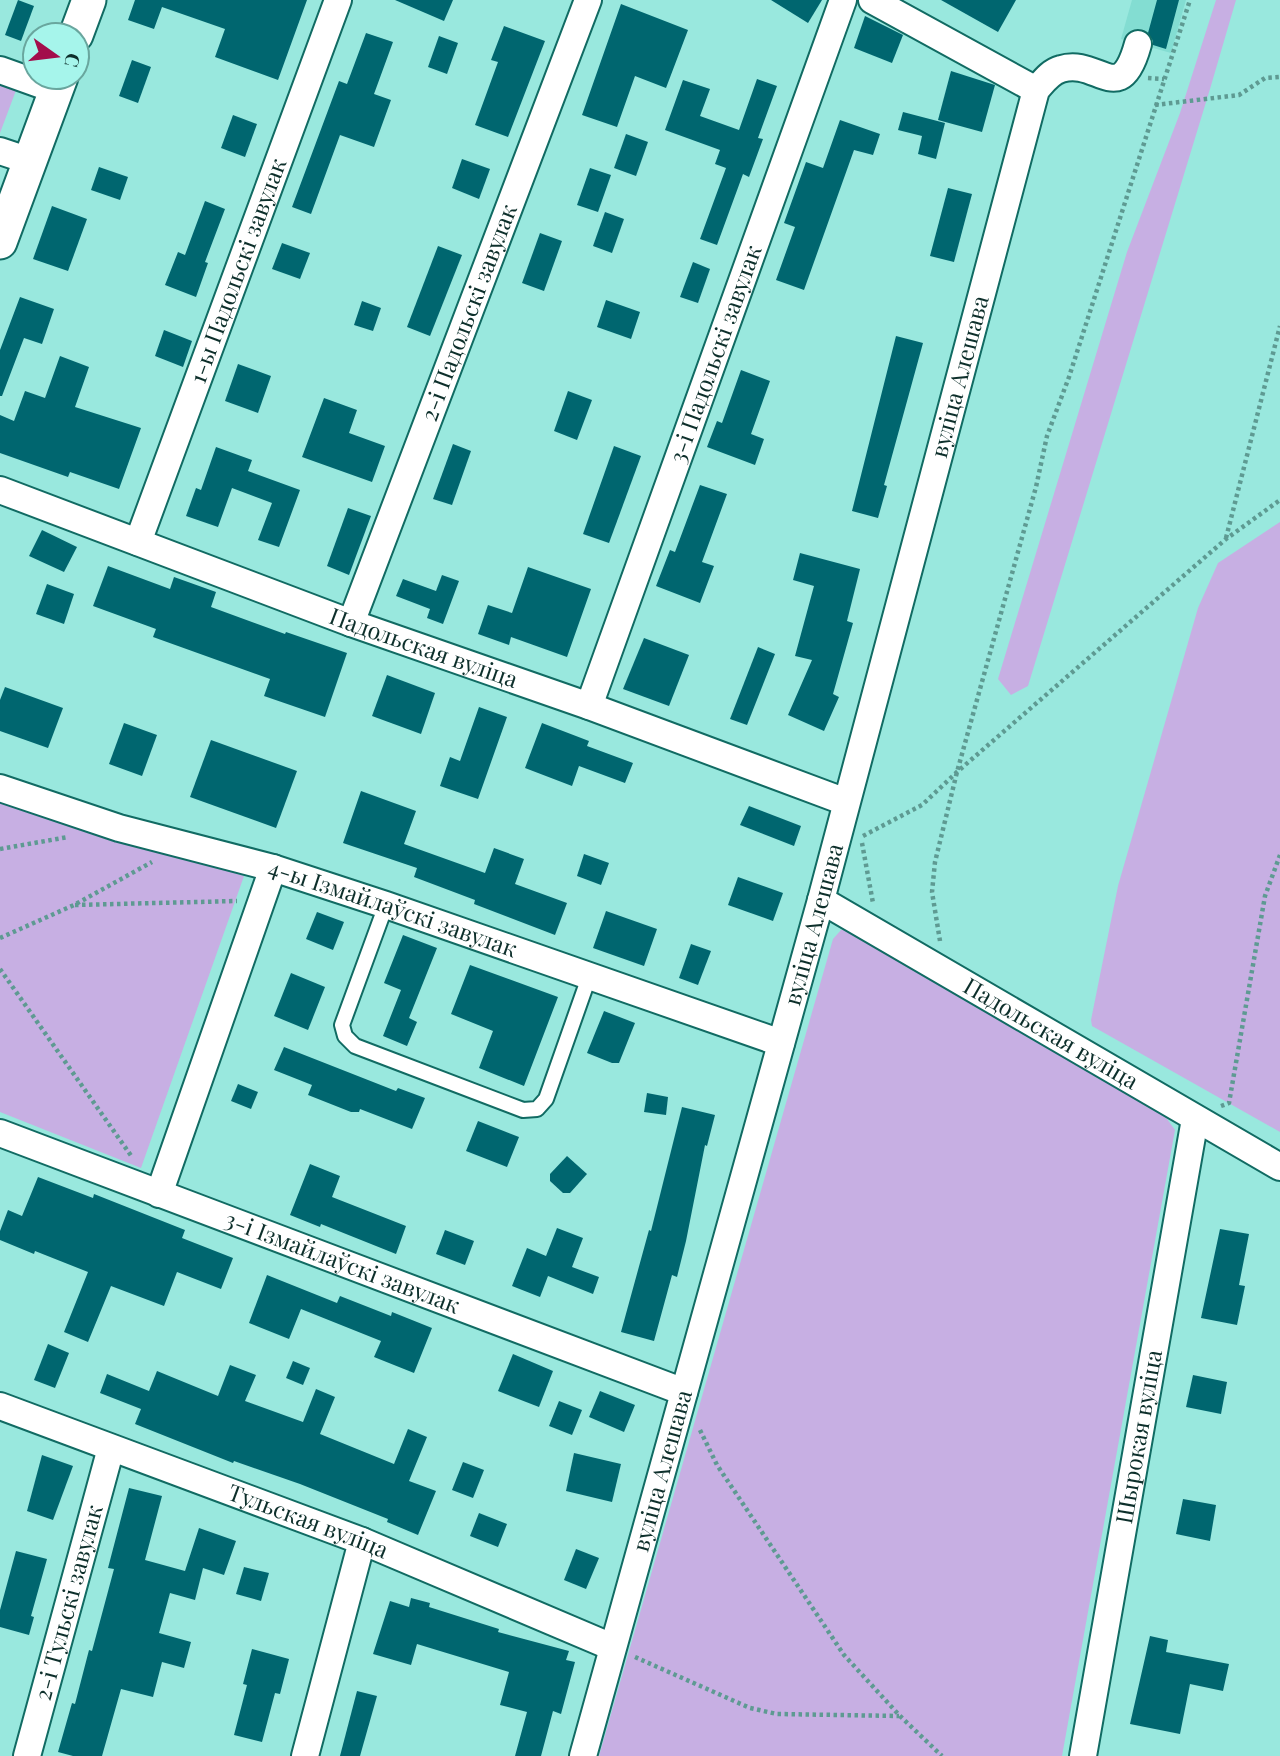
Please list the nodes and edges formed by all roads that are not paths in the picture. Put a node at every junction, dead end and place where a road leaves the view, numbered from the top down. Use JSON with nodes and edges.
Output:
{"nodes":[{"id":1,"x":89,"y":0,"type":"edge"},
{"id":2,"x":338,"y":0,"type":"edge"},
{"id":3,"x":588,"y":0,"type":"edge"},
{"id":4,"x":843,"y":0,"type":"edge"},
{"id":5,"x":872,"y":0,"type":"edge"},
{"id":6,"x":81,"y":21,"type":"edge"},
{"id":7,"x":1139,"y":44,"type":"dead end"},
{"id":8,"x":0,"y":70,"type":"edge"},
{"id":9,"x":21,"y":75,"type":"edge"},
{"id":10,"x":1036,"y":90,"type":"junction"},
{"id":11,"x":54,"y":91,"type":"edge"},
{"id":12,"x":15,"y":156,"type":"edge"},
{"id":13,"x":0,"y":242,"type":"edge"},
{"id":14,"x":0,"y":490,"type":"edge"},
{"id":15,"x":138,"y":542,"type":"junction"},
{"id":16,"x":351,"y":623,"type":"junction"},
{"id":17,"x":589,"y":706,"type":"junction"},
{"id":18,"x":0,"y":788,"type":"edge"},
{"id":19,"x":846,"y":802,"type":"junction"},
{"id":20,"x":272,"y":868,"type":"junction"},
{"id":21,"x":821,"y":900,"type":"junction"},
{"id":22,"x":386,"y":905,"type":"junction"},
{"id":23,"x":589,"y":977,"type":"junction"},
{"id":24,"x":781,"y":1043,"type":"junction"},
{"id":25,"x":1195,"y":1119,"type":"junction"},
{"id":26,"x":0,"y":1133,"type":"edge"},
{"id":27,"x":1280,"y":1167,"type":"edge"},
{"id":28,"x":159,"y":1194,"type":"junction"},
{"id":29,"x":684,"y":1392,"type":"junction"},
{"id":30,"x":0,"y":1406,"type":"edge"},
{"id":31,"x":111,"y":1448,"type":"junction"},
{"id":32,"x":362,"y":1541,"type":"junction"},
{"id":33,"x":612,"y":1647,"type":"junction"},
{"id":34,"x":27,"y":1756,"type":"edge"},
{"id":35,"x":305,"y":1756,"type":"edge"},
{"id":36,"x":583,"y":1756,"type":"edge"},
{"id":37,"x":1083,"y":1756,"type":"edge"}],
"edges":[{"from":1,"to":6,"type":"street"},
{"from":2,"to":15,"type":"street","name":"1-ы Падольскі завулак"},
{"from":3,"to":16,"type":"street","name":"2-і Падольскі завулак"},
{"from":4,"to":17,"type":"street","name":"3-і Падольскі завулак"},
{"from":5,"to":10,"type":"street"},
{"from":7,"to":10,"type":"street"},
{"from":8,"to":9,"type":"street"},
{"from":10,"to":19,"type":"street","name":"вуліца Алешава"},
{"from":11,"to":12,"type":"street"},
{"from":12,"to":13,"type":"street"},
{"from":14,"to":15,"type":"street","name":"Падольская вуліца"},
{"from":15,"to":16,"type":"street","name":"Падольская вуліца"},
{"from":16,"to":17,"type":"street","name":"Падольская вуліца"},
{"from":17,"to":19,"type":"street","name":"Падольская вуліца"},
{"from":18,"to":20,"type":"street","name":"4-ы Ізмайлаўскі завулак"},
{"from":19,"to":21,"type":"street","name":"вуліца Алешава"},
{"from":20,"to":22,"type":"street","name":"4-ы Ізмайлаўскі завулак"},
{"from":20,"to":28,"type":"street"},
{"from":21,"to":24,"type":"street","name":"вуліца Алешава"},
{"from":21,"to":25,"type":"street","name":"Падольская вуліца"},
{"from":22,"to":23,"type":"street","name":"4-ы Ізмайлаўскі завулак"},
{"from":22,"to":23,"type":"lane"},
{"from":23,"to":24,"type":"street","name":"4-ы Ізмайлаўскі завулак"},
{"from":24,"to":29,"type":"street","name":"вуліца Алешава"},
{"from":25,"to":27,"type":"street","name":"Падольская вуліца"},
{"from":25,"to":37,"type":"street","name":"Шырокая вуліца"},
{"from":26,"to":28,"type":"street","name":"3-і Ізмайлаўскі завулак"},
{"from":28,"to":29,"type":"street","name":"3-і Ізмайлаўскі завулак"},
{"from":29,"to":33,"type":"street","name":"вуліца Алешава"},
{"from":30,"to":31,"type":"street","name":"Тульская вуліца"},
{"from":31,"to":32,"type":"street","name":"Тульская вуліца"},
{"from":31,"to":34,"type":"street","name":"2-і Тульскі завулак"},
{"from":32,"to":33,"type":"street","name":"Тульская вуліца"},
{"from":32,"to":35,"type":"street"},
{"from":33,"to":36,"type":"street","name":"вуліца Алешава"}]}
